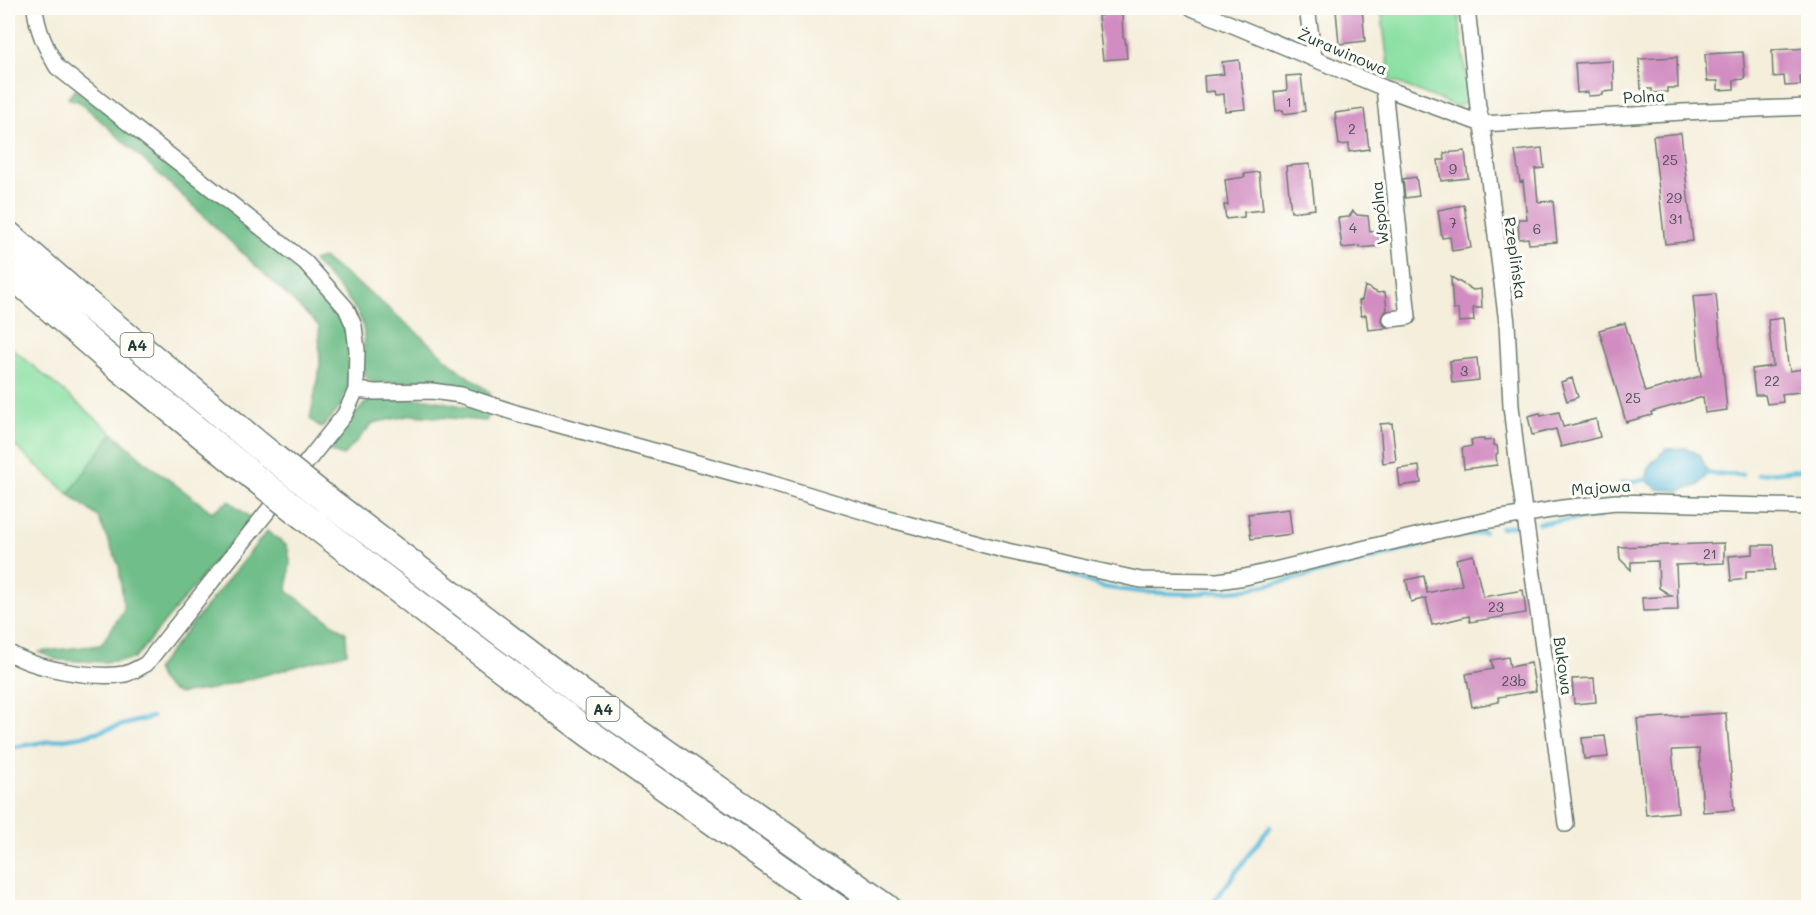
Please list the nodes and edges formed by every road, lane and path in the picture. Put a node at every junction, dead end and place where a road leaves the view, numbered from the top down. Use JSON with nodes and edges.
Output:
{"nodes":[{"id":1,"x":35,"y":8,"type":"edge"},
{"id":2,"x":1192,"y":8,"type":"edge"},
{"id":3,"x":1307,"y":8,"type":"edge"},
{"id":4,"x":1467,"y":8,"type":"edge"},
{"id":5,"x":1314,"y":57,"type":"junction"},
{"id":6,"x":1384,"y":88,"type":"junction"},
{"id":7,"x":1809,"y":107,"type":"edge"},
{"id":8,"x":1482,"y":124,"type":"junction"},
{"id":9,"x":8,"y":235,"type":"edge"},
{"id":10,"x":8,"y":271,"type":"edge"},
{"id":11,"x":1391,"y":319,"type":"dead end"},
{"id":12,"x":356,"y":390,"type":"junction"},
{"id":13,"x":1809,"y":507,"type":"edge"},
{"id":14,"x":1524,"y":514,"type":"junction"},
{"id":15,"x":8,"y":652,"type":"edge"},
{"id":16,"x":1566,"y":824,"type":"dead end"},
{"id":17,"x":836,"y":908,"type":"edge"},
{"id":18,"x":887,"y":908,"type":"edge"}],
"edges":[{"from":1,"to":12,"type":"street"},
{"from":2,"to":5,"type":"street","name":"Żurawinowa"},
{"from":3,"to":5,"type":"street"},
{"from":4,"to":8,"type":"street","name":"Rzeplińska"},
{"from":5,"to":6,"type":"street","name":"Żurawinowa"},
{"from":6,"to":8,"type":"street","name":"Żurawinowa"},
{"from":6,"to":11,"type":"street","name":"Wspólna"},
{"from":7,"to":8,"type":"street","name":"Polna"},
{"from":8,"to":14,"type":"street","name":"Rzeplińska"},
{"from":9,"to":18,"type":"highway","number":"A4","bridge":true},
{"from":10,"to":17,"type":"highway","number":"A4","bridge":true},
{"from":12,"to":14,"type":"street","name":"Majowa"},
{"from":12,"to":15,"type":"street"},
{"from":13,"to":14,"type":"street","name":"Majowa"},
{"from":14,"to":16,"type":"street","name":"Bukowa"}]}
